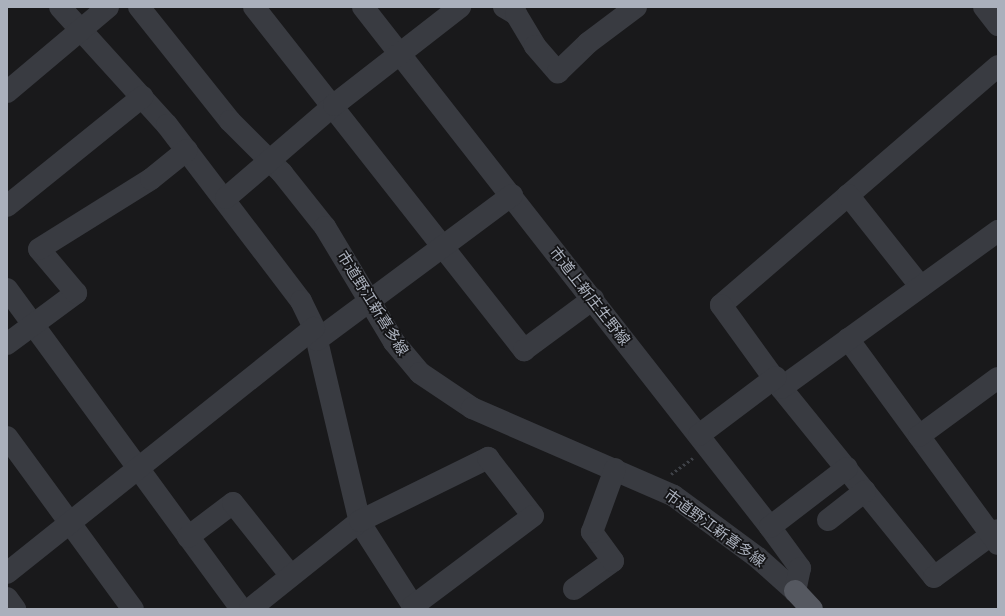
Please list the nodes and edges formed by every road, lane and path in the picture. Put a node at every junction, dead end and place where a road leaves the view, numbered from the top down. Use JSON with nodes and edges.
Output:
{"nodes":[{"id":1,"x":60,"y":7,"type":"edge"},
{"id":2,"x":108,"y":7,"type":"edge"},
{"id":3,"x":139,"y":7,"type":"edge"},
{"id":4,"x":254,"y":7,"type":"edge"},
{"id":5,"x":363,"y":7,"type":"edge"},
{"id":6,"x":460,"y":7,"type":"edge"},
{"id":7,"x":504,"y":7,"type":"edge"},
{"id":8,"x":636,"y":7,"type":"edge"},
{"id":9,"x":984,"y":7,"type":"edge"},
{"id":10,"x":998,"y":26,"type":"edge"},
{"id":11,"x":83,"y":29,"type":"junction"},
{"id":12,"x":400,"y":53,"type":"junction"},
{"id":13,"x":998,"y":66,"type":"edge"},
{"id":14,"x":7,"y":92,"type":"edge"},
{"id":15,"x":142,"y":96,"type":"junction"},
{"id":16,"x":333,"y":108,"type":"junction"},
{"id":17,"x":187,"y":150,"type":"junction"},
{"id":18,"x":271,"y":161,"type":"junction"},
{"id":19,"x":848,"y":195,"type":"junction"},
{"id":20,"x":512,"y":196,"type":"junction"},
{"id":21,"x":226,"y":198,"type":"junction"},
{"id":22,"x":7,"y":206,"type":"edge"},
{"id":23,"x":998,"y":231,"type":"edge"},
{"id":24,"x":443,"y":247,"type":"junction"},
{"id":25,"x":921,"y":287,"type":"junction"},
{"id":26,"x":7,"y":289,"type":"edge"},
{"id":27,"x":593,"y":299,"type":"junction"},
{"id":28,"x":369,"y":302,"type":"junction"},
{"id":29,"x":32,"y":324,"type":"junction"},
{"id":30,"x":316,"y":334,"type":"junction"},
{"id":31,"x":848,"y":339,"type":"junction"},
{"id":32,"x":7,"y":344,"type":"edge"},
{"id":33,"x":998,"y":378,"type":"edge"},
{"id":34,"x":778,"y":383,"type":"junction"},
{"id":35,"x":918,"y":436,"type":"junction"},
{"id":36,"x":7,"y":437,"type":"edge"},
{"id":37,"x":703,"y":441,"type":"junction"},
{"id":38,"x":138,"y":468,"type":"junction"},
{"id":39,"x":847,"y":468,"type":"junction"},
{"id":40,"x":615,"y":469,"type":"junction"},
{"id":41,"x":655,"y":486,"type":"junction"},
{"id":42,"x":865,"y":491,"type":"junction"},
{"id":43,"x":828,"y":520,"type":"dead end"},
{"id":44,"x":360,"y":521,"type":"junction"},
{"id":45,"x":70,"y":523,"type":"junction"},
{"id":46,"x":770,"y":527,"type":"junction"},
{"id":47,"x":996,"y":536,"type":"edge"},
{"id":48,"x":188,"y":537,"type":"junction"},
{"id":49,"x":7,"y":572,"type":"edge"},
{"id":50,"x":291,"y":576,"type":"junction"},
{"id":51,"x":574,"y":589,"type":"dead end"},
{"id":52,"x":795,"y":591,"type":"junction"},
{"id":53,"x":7,"y":598,"type":"edge"},
{"id":54,"x":414,"y":607,"type":"edge"},
{"id":55,"x":15,"y":609,"type":"edge"},
{"id":56,"x":133,"y":609,"type":"edge"},
{"id":57,"x":241,"y":609,"type":"edge"},
{"id":58,"x":250,"y":609,"type":"edge"},
{"id":59,"x":812,"y":609,"type":"edge"}],
"edges":[{"from":1,"to":11,"type":"street"},
{"from":2,"to":11,"type":"street"},
{"from":3,"to":18,"type":"street","name":"市道野江新喜多線"},
{"from":4,"to":16,"type":"street"},
{"from":5,"to":12,"type":"street","name":"市道上新庄生野線"},
{"from":6,"to":12,"type":"street"},
{"from":7,"to":8,"type":"street"},
{"from":9,"to":10,"type":"street"},
{"from":11,"to":14,"type":"street"},
{"from":11,"to":15,"type":"street"},
{"from":12,"to":16,"type":"street"},
{"from":12,"to":20,"type":"street","name":"市道上新庄生野線"},
{"from":13,"to":19,"type":"street"},
{"from":15,"to":17,"type":"street"},
{"from":15,"to":22,"type":"street"},
{"from":16,"to":18,"type":"street"},
{"from":16,"to":24,"type":"street"},
{"from":17,"to":21,"type":"street"},
{"from":17,"to":29,"type":"street"},
{"from":18,"to":21,"type":"street"},
{"from":18,"to":28,"type":"street","name":"市道野江新喜多線"},
{"from":19,"to":25,"type":"street"},
{"from":19,"to":34,"type":"street"},
{"from":20,"to":24,"type":"street"},
{"from":20,"to":27,"type":"street","name":"市道上新庄生野線"},
{"from":21,"to":30,"type":"street"},
{"from":23,"to":25,"type":"street"},
{"from":24,"to":27,"type":"street"},
{"from":24,"to":28,"type":"street"},
{"from":25,"to":31,"type":"street"},
{"from":26,"to":29,"type":"street"},
{"from":27,"to":37,"type":"street","name":"市道上新庄生野線"},
{"from":28,"to":30,"type":"street"},
{"from":28,"to":40,"type":"street","name":"市道野江新喜多線"},
{"from":29,"to":32,"type":"street"},
{"from":29,"to":38,"type":"street"},
{"from":30,"to":38,"type":"street"},
{"from":30,"to":44,"type":"street"},
{"from":31,"to":34,"type":"street"},
{"from":31,"to":35,"type":"street"},
{"from":33,"to":35,"type":"street"},
{"from":34,"to":37,"type":"street"},
{"from":34,"to":39,"type":"street"},
{"from":35,"to":47,"type":"street"},
{"from":36,"to":45,"type":"street"},
{"from":37,"to":41,"type":"path"},
{"from":37,"to":46,"type":"street","name":"市道上新庄生野線"},
{"from":38,"to":45,"type":"street"},
{"from":38,"to":48,"type":"street"},
{"from":39,"to":42,"type":"street"},
{"from":39,"to":46,"type":"street"},
{"from":40,"to":41,"type":"street","name":"市道野江新喜多線"},
{"from":40,"to":51,"type":"street"},
{"from":41,"to":52,"type":"street","name":"市道野江新喜多線"},
{"from":42,"to":43,"type":"street"},
{"from":42,"to":47,"type":"street"},
{"from":44,"to":50,"type":"street"},
{"from":44,"to":54,"type":"street"},
{"from":44,"to":54,"type":"street"},
{"from":45,"to":49,"type":"street"},
{"from":45,"to":56,"type":"street"},
{"from":46,"to":52,"type":"street","name":"市道上新庄生野線"},
{"from":48,"to":50,"type":"street"},
{"from":48,"to":57,"type":"street"},
{"from":50,"to":58,"type":"street"},
{"from":52,"to":59,"type":"main road"},
{"from":53,"to":55,"type":"street"}]}
